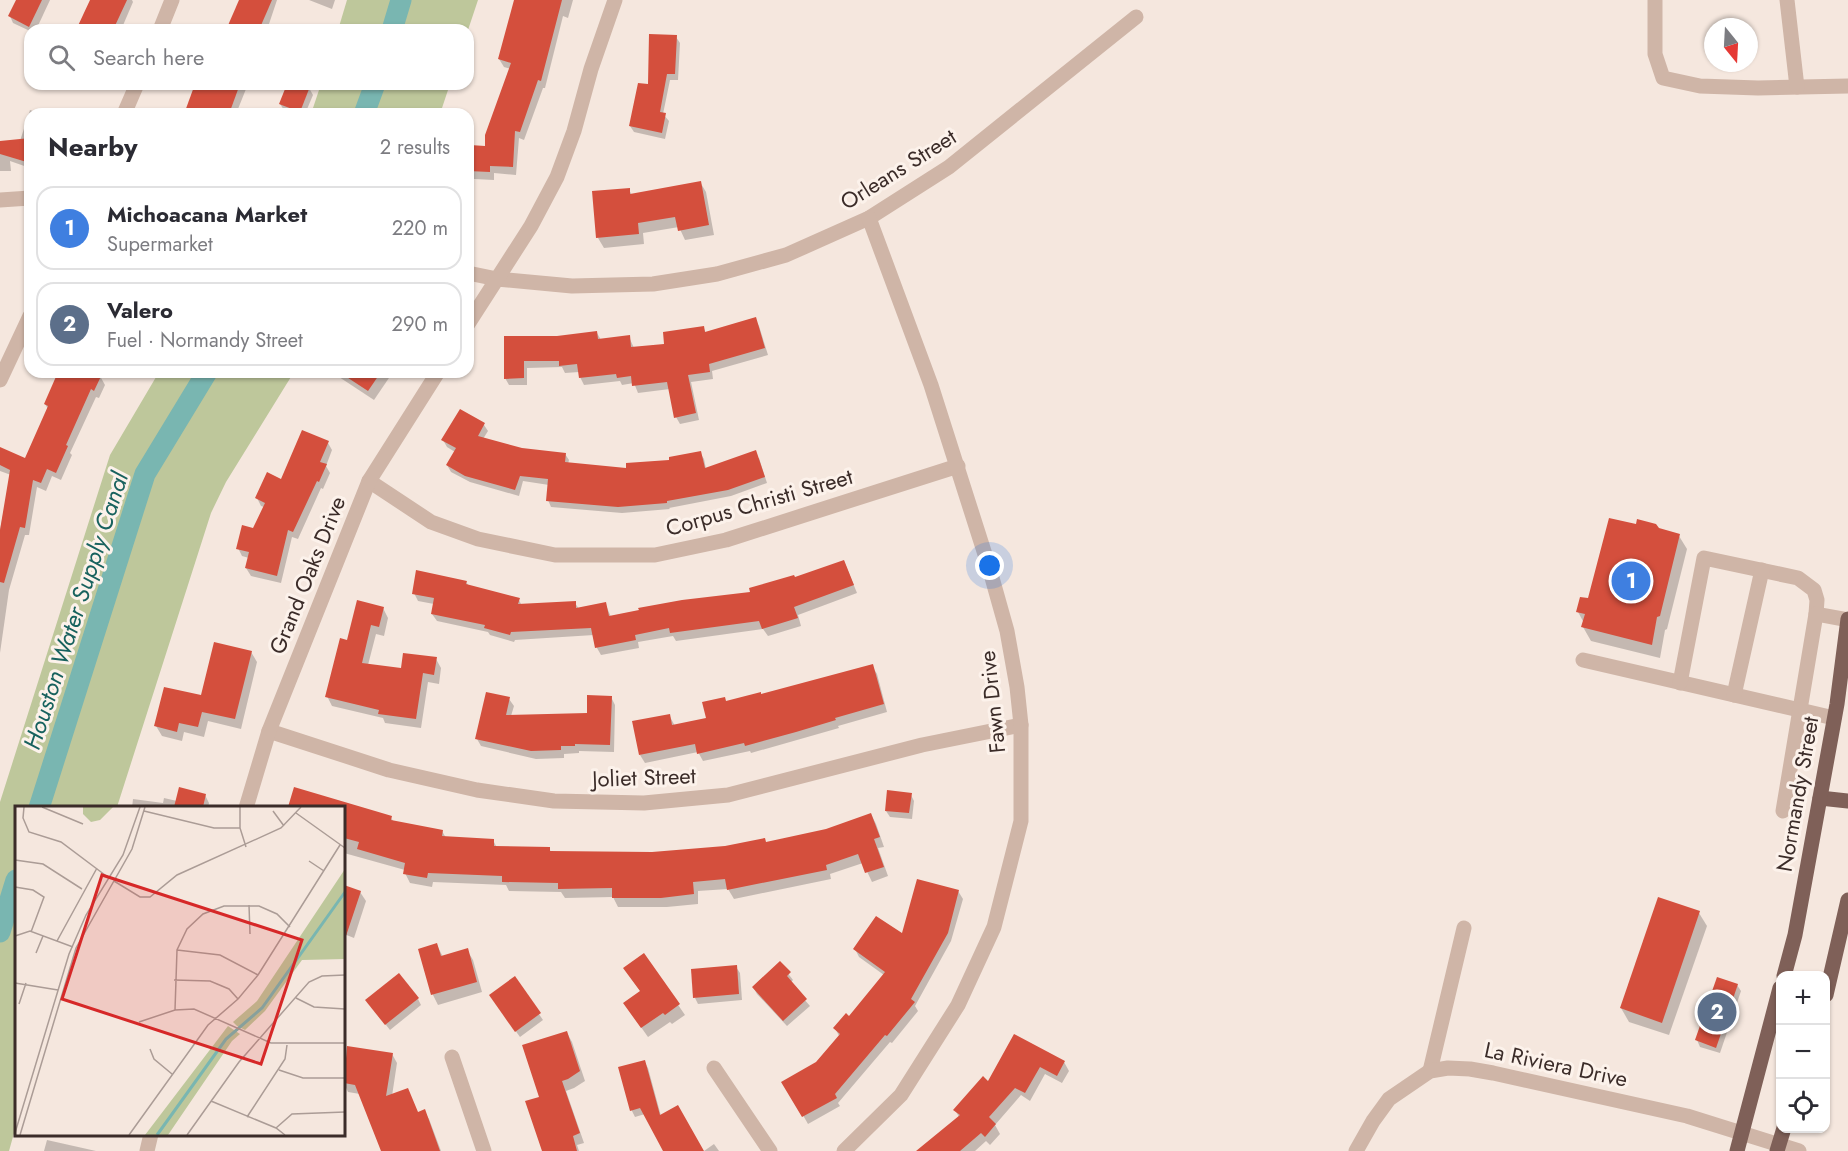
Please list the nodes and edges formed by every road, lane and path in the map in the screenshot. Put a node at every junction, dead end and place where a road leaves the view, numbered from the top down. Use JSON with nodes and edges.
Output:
{"nodes":[{"id":1,"x":172,"y":0,"type":"edge"},
{"id":2,"x":615,"y":0,"type":"edge"},
{"id":3,"x":1655,"y":0,"type":"edge"},
{"id":4,"x":1787,"y":0,"type":"edge"},
{"id":5,"x":1136,"y":17,"type":"dead end"},
{"id":6,"x":162,"y":24,"type":"edge"},
{"id":7,"x":1848,"y":86,"type":"edge"},
{"id":8,"x":1797,"y":87,"type":"junction"},
{"id":9,"x":134,"y":90,"type":"edge"},
{"id":10,"x":127,"y":108,"type":"edge"},
{"id":11,"x":24,"y":198,"type":"edge"},
{"id":12,"x":0,"y":200,"type":"edge"},
{"id":13,"x":869,"y":218,"type":"junction"},
{"id":14,"x":474,"y":274,"type":"edge"},
{"id":15,"x":497,"y":279,"type":"junction"},
{"id":16,"x":474,"y":315,"type":"edge"},
{"id":17,"x":24,"y":329,"type":"edge"},
{"id":18,"x":434,"y":378,"type":"edge"},
{"id":19,"x":0,"y":380,"type":"edge"},
{"id":20,"x":958,"y":466,"type":"junction"},
{"id":21,"x":369,"y":481,"type":"junction"},
{"id":22,"x":1762,"y":570,"type":"junction"},
{"id":23,"x":1816,"y":614,"type":"junction"},
{"id":24,"x":1848,"y":619,"type":"edge"},
{"id":25,"x":1583,"y":660,"type":"dead end"},
{"id":26,"x":1680,"y":683,"type":"junction"},
{"id":27,"x":1734,"y":695,"type":"junction"},
{"id":28,"x":1799,"y":710,"type":"junction"},
{"id":29,"x":1834,"y":718,"type":"junction"},
{"id":30,"x":1021,"y":725,"type":"junction"},
{"id":31,"x":269,"y":731,"type":"junction"},
{"id":32,"x":1820,"y":798,"type":"junction"},
{"id":33,"x":1848,"y":801,"type":"edge"},
{"id":34,"x":246,"y":806,"type":"edge"},
{"id":35,"x":1783,"y":811,"type":"dead end"},
{"id":36,"x":1848,"y":900,"type":"edge"},
{"id":37,"x":1464,"y":928,"type":"dead end"},
{"id":38,"x":1785,"y":971,"type":"edge"},
{"id":39,"x":1830,"y":978,"type":"edge"},
{"id":40,"x":1776,"y":1003,"type":"edge"},
{"id":41,"x":452,"y":1057,"type":"dead end"},
{"id":42,"x":714,"y":1068,"type":"dead end"},
{"id":43,"x":1430,"y":1071,"type":"junction"},
{"id":44,"x":1741,"y":1133,"type":"junction"},
{"id":45,"x":1782,"y":1133,"type":"edge"},
{"id":46,"x":151,"y":1136,"type":"edge"},
{"id":47,"x":1778,"y":1148,"type":"edge"},
{"id":48,"x":147,"y":1151,"type":"edge"},
{"id":49,"x":484,"y":1151,"type":"edge"},
{"id":50,"x":770,"y":1151,"type":"edge"},
{"id":51,"x":844,"y":1151,"type":"edge"},
{"id":52,"x":1356,"y":1151,"type":"edge"},
{"id":53,"x":1737,"y":1151,"type":"edge"},
{"id":54,"x":1799,"y":1151,"type":"edge"}],
"edges":[{"from":1,"to":6,"type":"street"},
{"from":2,"to":15,"type":"street"},
{"from":3,"to":8,"type":"street"},
{"from":4,"to":8,"type":"street"},
{"from":5,"to":13,"type":"street","name":"Orleans Street"},
{"from":7,"to":8,"type":"street"},
{"from":9,"to":10,"type":"street"},
{"from":11,"to":12,"type":"street"},
{"from":13,"to":15,"type":"street","name":"Orleans Street"},
{"from":13,"to":20,"type":"street","name":"Fawn Drive"},
{"from":14,"to":15,"type":"street","name":"Orleans Street"},
{"from":15,"to":16,"type":"street"},
{"from":17,"to":19,"type":"street"},
{"from":18,"to":21,"type":"street","name":"Grand Oaks Drive"},
{"from":20,"to":21,"type":"street","name":"Corpus Christi Street"},
{"from":20,"to":30,"type":"street","name":"Fawn Drive"},
{"from":21,"to":31,"type":"street","name":"Grand Oaks Drive"},
{"from":22,"to":23,"type":"street"},
{"from":22,"to":26,"type":"street"},
{"from":22,"to":27,"type":"street"},
{"from":23,"to":24,"type":"street"},
{"from":23,"to":28,"type":"street"},
{"from":24,"to":29,"type":"main road","name":"Normandy Street"},
{"from":25,"to":26,"type":"street"},
{"from":26,"to":27,"type":"street"},
{"from":27,"to":28,"type":"street"},
{"from":28,"to":29,"type":"street"},
{"from":28,"to":35,"type":"street"},
{"from":29,"to":32,"type":"main road","name":"Normandy Street"},
{"from":30,"to":31,"type":"street","name":"Joliet Street"},
{"from":30,"to":51,"type":"street","name":"Fawn Drive"},
{"from":31,"to":34,"type":"street","name":"Grand Oaks Drive"},
{"from":32,"to":33,"type":"main road"},
{"from":32,"to":38,"type":"main road","name":"Normandy Street"},
{"from":36,"to":39,"type":"main road"},
{"from":37,"to":43,"type":"street"},
{"from":40,"to":44,"type":"main road"},
{"from":41,"to":49,"type":"street"},
{"from":42,"to":50,"type":"street"},
{"from":43,"to":44,"type":"street","name":"La Riviera Drive"},
{"from":43,"to":52,"type":"street","name":"La Riviera Drive"},
{"from":44,"to":47,"type":"street","name":"La Riviera Drive"},
{"from":44,"to":53,"type":"main road"},
{"from":45,"to":47,"type":"main road"},
{"from":46,"to":48,"type":"street"},
{"from":47,"to":54,"type":"street","name":"La Riviera Drive"}]}
